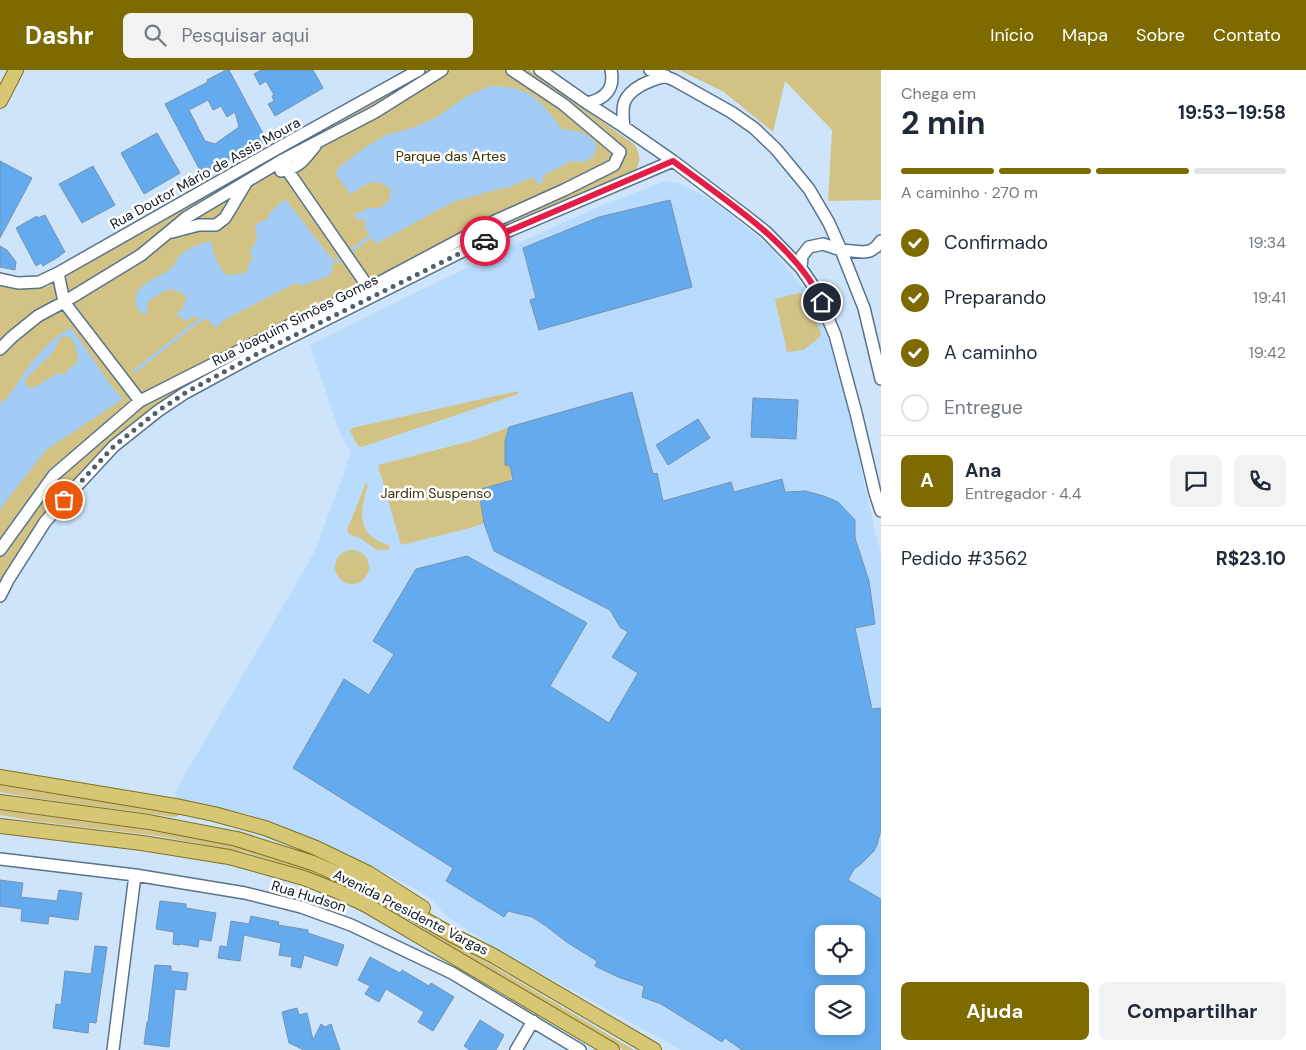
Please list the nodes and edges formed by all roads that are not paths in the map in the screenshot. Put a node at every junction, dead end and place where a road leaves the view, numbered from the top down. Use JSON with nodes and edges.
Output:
{"nodes":[{"id":1,"x":16,"y":70,"type":"edge"},
{"id":2,"x":419,"y":70,"type":"edge"},
{"id":3,"x":442,"y":70,"type":"edge"},
{"id":4,"x":512,"y":70,"type":"edge"},
{"id":5,"x":540,"y":70,"type":"edge"},
{"id":6,"x":611,"y":70,"type":"edge"},
{"id":7,"x":650,"y":70,"type":"edge"},
{"id":8,"x":666,"y":76,"type":"junction"},
{"id":9,"x":0,"y":102,"type":"edge"},
{"id":10,"x":587,"y":104,"type":"junction"},
{"id":11,"x":624,"y":127,"type":"junction"},
{"id":12,"x":673,"y":161,"type":"junction"},
{"id":13,"x":284,"y":166,"type":"junction"},
{"id":14,"x":246,"y":182,"type":"junction"},
{"id":15,"x":165,"y":234,"type":"junction"},
{"id":16,"x":881,"y":241,"type":"edge"},
{"id":17,"x":841,"y":250,"type":"junction"},
{"id":18,"x":801,"y":268,"type":"junction"},
{"id":19,"x":58,"y":273,"type":"junction"},
{"id":20,"x":0,"y":279,"type":"edge"},
{"id":21,"x":372,"y":292,"type":"junction"},
{"id":22,"x":64,"y":302,"type":"junction"},
{"id":23,"x":0,"y":348,"type":"edge"},
{"id":24,"x":881,"y":379,"type":"edge"},
{"id":25,"x":140,"y":401,"type":"junction"},
{"id":26,"x":881,"y":511,"type":"edge"},
{"id":27,"x":0,"y":550,"type":"edge"},
{"id":28,"x":0,"y":596,"type":"edge"},
{"id":29,"x":0,"y":777,"type":"edge"},
{"id":30,"x":0,"y":802,"type":"edge"},
{"id":31,"x":0,"y":826,"type":"edge"},
{"id":32,"x":0,"y":859,"type":"edge"},
{"id":33,"x":135,"y":875,"type":"junction"},
{"id":34,"x":452,"y":934,"type":"junction"},
{"id":35,"x":533,"y":1021,"type":"junction"},
{"id":36,"x":113,"y":1050,"type":"edge"},
{"id":37,"x":516,"y":1050,"type":"edge"},
{"id":38,"x":580,"y":1050,"type":"edge"},
{"id":39,"x":612,"y":1050,"type":"edge"},
{"id":40,"x":654,"y":1050,"type":"edge"}],
"edges":[{"from":1,"to":9,"type":"main road"},
{"from":2,"to":19,"type":"street","name":"Rua Doutor Mário de Assis Moura"},
{"from":3,"to":13,"type":"street"},
{"from":4,"to":21,"type":"street"},
{"from":5,"to":10,"type":"street"},
{"from":6,"to":10,"type":"street"},
{"from":7,"to":8,"type":"street"},
{"from":8,"to":11,"type":"street"},
{"from":8,"to":17,"type":"street"},
{"from":10,"to":11,"type":"street"},
{"from":11,"to":12,"type":"street"},
{"from":12,"to":18,"type":"street"},
{"from":12,"to":21,"type":"street","name":"Rua Joaquim Simões Gomes"},
{"from":13,"to":14,"type":"street"},
{"from":13,"to":21,"type":"street"},
{"from":14,"to":15,"type":"street"},
{"from":14,"to":15,"type":"street"},
{"from":15,"to":22,"type":"street"},
{"from":16,"to":17,"type":"street"},
{"from":17,"to":18,"type":"street"},
{"from":17,"to":24,"type":"street"},
{"from":18,"to":26,"type":"street"},
{"from":19,"to":20,"type":"street","name":"Rua Doutor Mário de Assis Moura"},
{"from":19,"to":22,"type":"street"},
{"from":21,"to":25,"type":"street"},
{"from":21,"to":28,"type":"street","name":"Rua Joaquim Simões Gomes"},
{"from":22,"to":23,"type":"street"},
{"from":22,"to":25,"type":"street"},
{"from":25,"to":27,"type":"street"},
{"from":29,"to":34,"type":"main road"},
{"from":30,"to":34,"type":"main road","name":"Avenida Presidente Vargas"},
{"from":31,"to":39,"type":"main road","name":"Avenida Presidente Vargas"},
{"from":32,"to":33,"type":"street","name":"Rua Hudson"},
{"from":33,"to":35,"type":"street","name":"Rua Hudson"},
{"from":33,"to":36,"type":"street"},
{"from":34,"to":40,"type":"main road","name":"Avenida Presidente Vargas"},
{"from":35,"to":37,"type":"street"},
{"from":35,"to":38,"type":"street","name":"Rua Hudson"}]}
